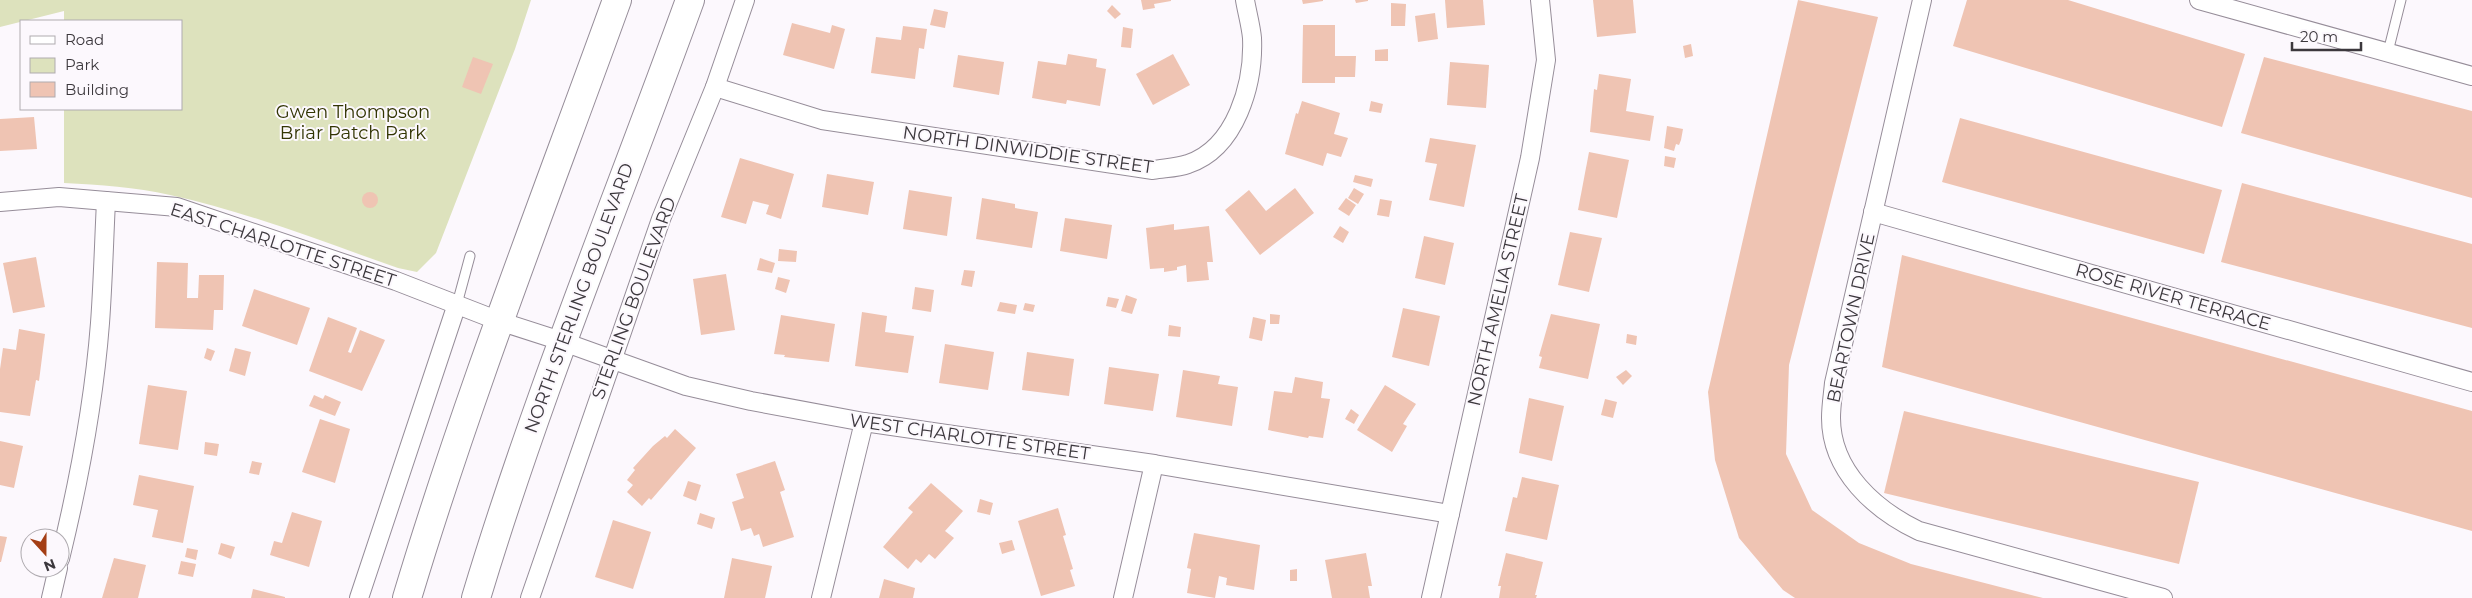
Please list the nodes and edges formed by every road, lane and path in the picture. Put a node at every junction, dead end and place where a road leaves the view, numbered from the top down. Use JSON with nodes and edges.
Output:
{"nodes":[{"id":1,"x":617,"y":0,"type":"edge"},
{"id":2,"x":690,"y":0,"type":"edge"},
{"id":3,"x":745,"y":0,"type":"edge"},
{"id":4,"x":1245,"y":0,"type":"edge"},
{"id":5,"x":1540,"y":0,"type":"edge"},
{"id":6,"x":1922,"y":0,"type":"edge"},
{"id":7,"x":2199,"y":0,"type":"edge"},
{"id":8,"x":2402,"y":0,"type":"edge"},
{"id":9,"x":2388,"y":52,"type":"junction"},
{"id":10,"x":2472,"y":76,"type":"edge"},
{"id":11,"x":715,"y":86,"type":"junction"},
{"id":12,"x":106,"y":201,"type":"junction"},
{"id":13,"x":0,"y":202,"type":"edge"},
{"id":14,"x":1873,"y":212,"type":"junction"},
{"id":15,"x":470,"y":256,"type":"dead end"},
{"id":16,"x":458,"y":304,"type":"junction"},
{"id":17,"x":499,"y":321,"type":"junction"},
{"id":18,"x":561,"y":341,"type":"junction"},
{"id":19,"x":612,"y":358,"type":"junction"},
{"id":20,"x":2472,"y":382,"type":"edge"},
{"id":21,"x":864,"y":422,"type":"junction"},
{"id":22,"x":1154,"y":464,"type":"junction"},
{"id":23,"x":1450,"y":514,"type":"junction"},
{"id":24,"x":68,"y":528,"type":"edge"},
{"id":25,"x":56,"y":578,"type":"edge"},
{"id":26,"x":51,"y":598,"type":"edge"},
{"id":27,"x":359,"y":598,"type":"edge"},
{"id":28,"x":407,"y":598,"type":"edge"},
{"id":29,"x":476,"y":598,"type":"edge"},
{"id":30,"x":530,"y":598,"type":"edge"},
{"id":31,"x":821,"y":598,"type":"edge"},
{"id":32,"x":1123,"y":598,"type":"edge"},
{"id":33,"x":1431,"y":598,"type":"edge"},
{"id":34,"x":2164,"y":598,"type":"edge"}],
"edges":[{"from":1,"to":17,"type":"main road"},
{"from":2,"to":18,"type":"main road","name":"NORTH STERLING BOULEVARD"},
{"from":3,"to":11,"type":"street","name":"STERLING BOULEVARD"},
{"from":4,"to":11,"type":"street","name":"NORTH DINWIDDIE STREET"},
{"from":5,"to":23,"type":"street","name":"NORTH AMELIA STREET"},
{"from":6,"to":14,"type":"street","name":"BEARTOWN DRIVE"},
{"from":7,"to":9,"type":"street"},
{"from":8,"to":9,"type":"lane"},
{"from":9,"to":10,"type":"street"},
{"from":11,"to":19,"type":"street","name":"STERLING BOULEVARD"},
{"from":12,"to":13,"type":"street","name":"EAST CHARLOTTE STREET"},
{"from":12,"to":16,"type":"street","name":"EAST CHARLOTTE STREET"},
{"from":12,"to":24,"type":"street"},
{"from":14,"to":20,"type":"street","name":"ROSE RIVER TERRACE"},
{"from":14,"to":34,"type":"street","name":"BEARTOWN DRIVE"},
{"from":15,"to":16,"type":"lane"},
{"from":16,"to":17,"type":"street","name":"EAST CHARLOTTE STREET"},
{"from":16,"to":27,"type":"street"},
{"from":17,"to":18,"type":"street","name":"WEST CHARLOTTE STREET"},
{"from":17,"to":28,"type":"main road"},
{"from":18,"to":19,"type":"street","name":"WEST CHARLOTTE STREET"},
{"from":18,"to":29,"type":"main road","name":"NORTH STERLING BOULEVARD"},
{"from":19,"to":21,"type":"street","name":"WEST CHARLOTTE STREET"},
{"from":19,"to":30,"type":"street","name":"STERLING BOULEVARD"},
{"from":21,"to":22,"type":"street","name":"WEST CHARLOTTE STREET"},
{"from":21,"to":31,"type":"street"},
{"from":22,"to":23,"type":"street","name":"WEST CHARLOTTE STREET"},
{"from":22,"to":32,"type":"street"},
{"from":23,"to":33,"type":"street","name":"NORTH AMELIA STREET"},
{"from":25,"to":26,"type":"street"}]}
